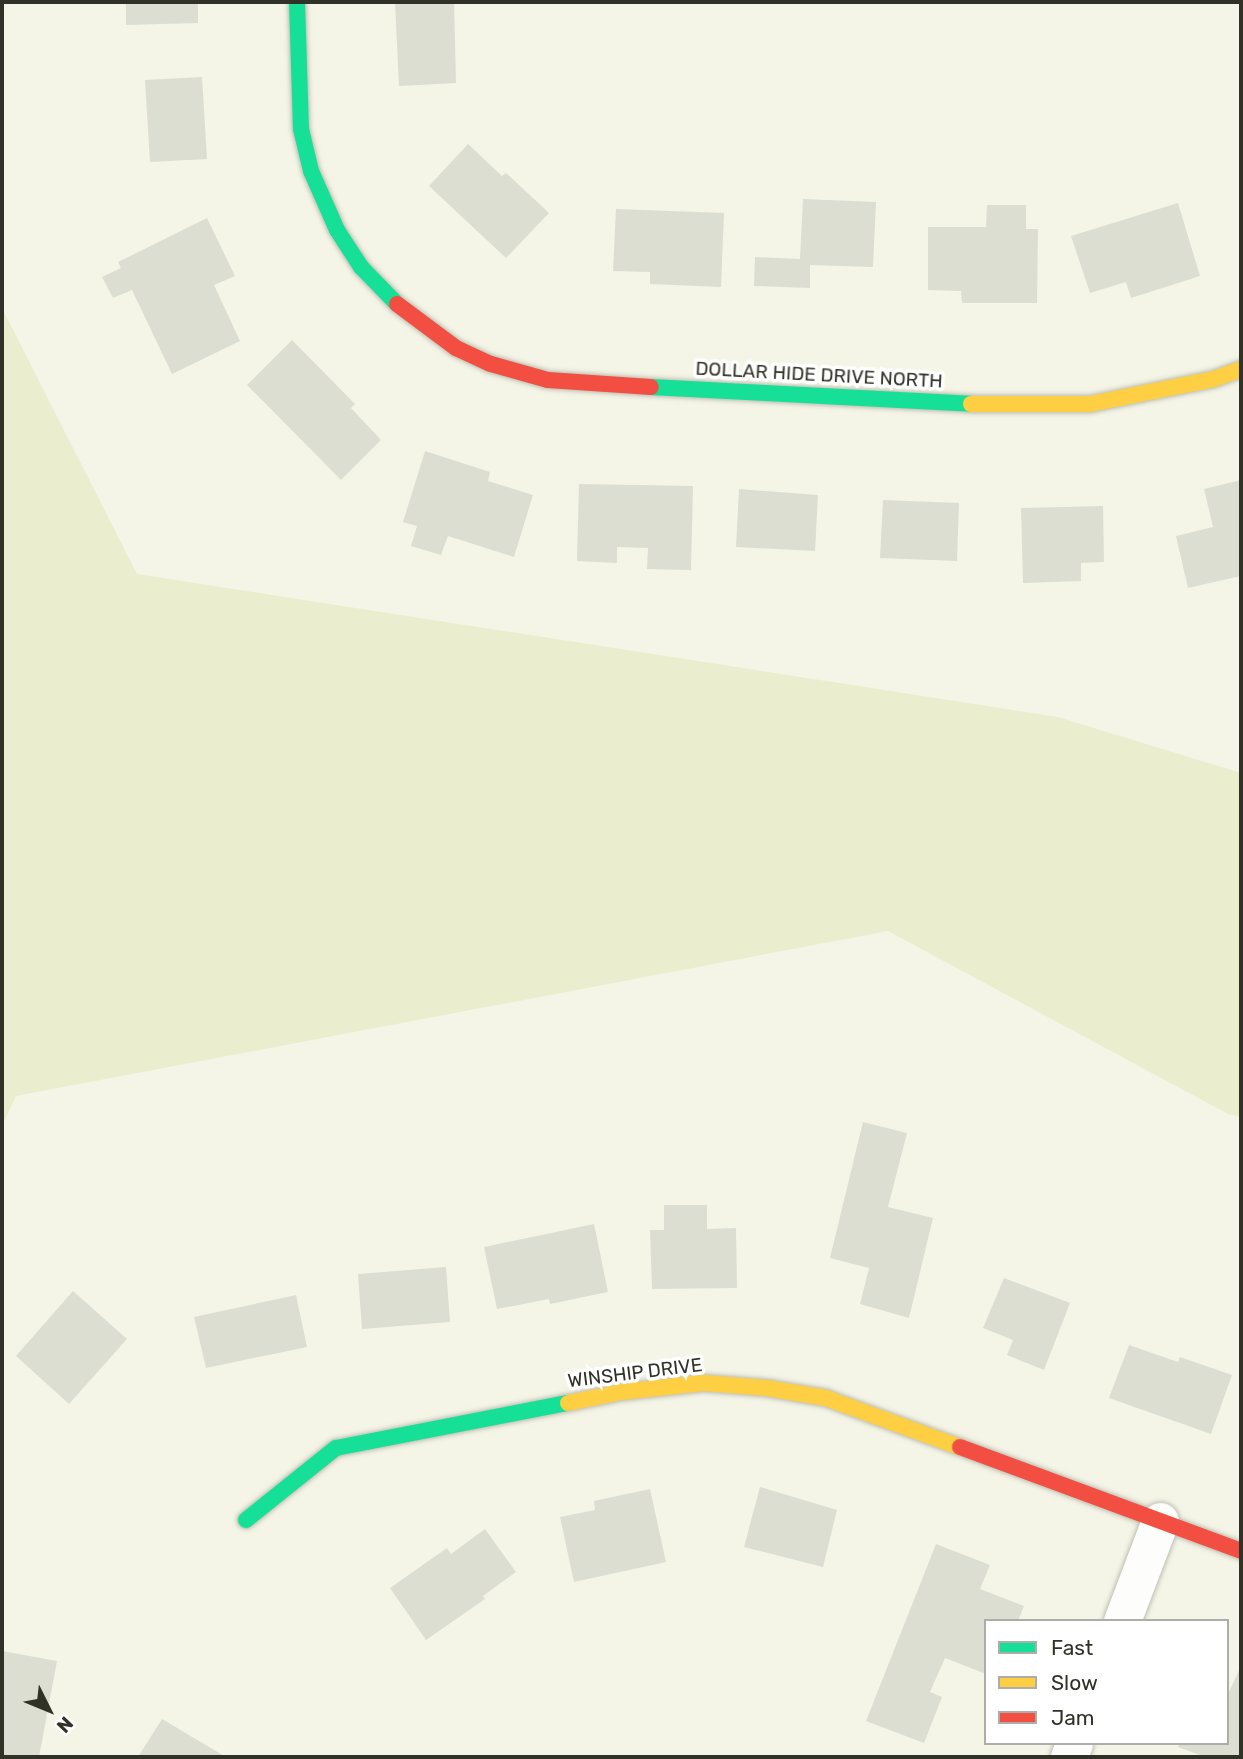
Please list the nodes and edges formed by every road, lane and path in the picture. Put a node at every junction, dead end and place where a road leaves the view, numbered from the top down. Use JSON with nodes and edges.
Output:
{"nodes":[{"id":1,"x":297,"y":2,"type":"edge"},
{"id":2,"x":1241,"y":369,"type":"edge"},
{"id":3,"x":246,"y":1520,"type":"dead end"},
{"id":4,"x":1160,"y":1521,"type":"junction"},
{"id":5,"x":1241,"y":1551,"type":"edge"},
{"id":6,"x":1123,"y":1619,"type":"edge"}],
"edges":[{"from":1,"to":2,"type":"street","name":"DOLLAR HIDE DRIVE NORTH"},
{"from":3,"to":4,"type":"street","name":"WINSHIP DRIVE"},
{"from":4,"to":5,"type":"street","name":"WINSHIP DRIVE"},
{"from":4,"to":6,"type":"street"}]}
